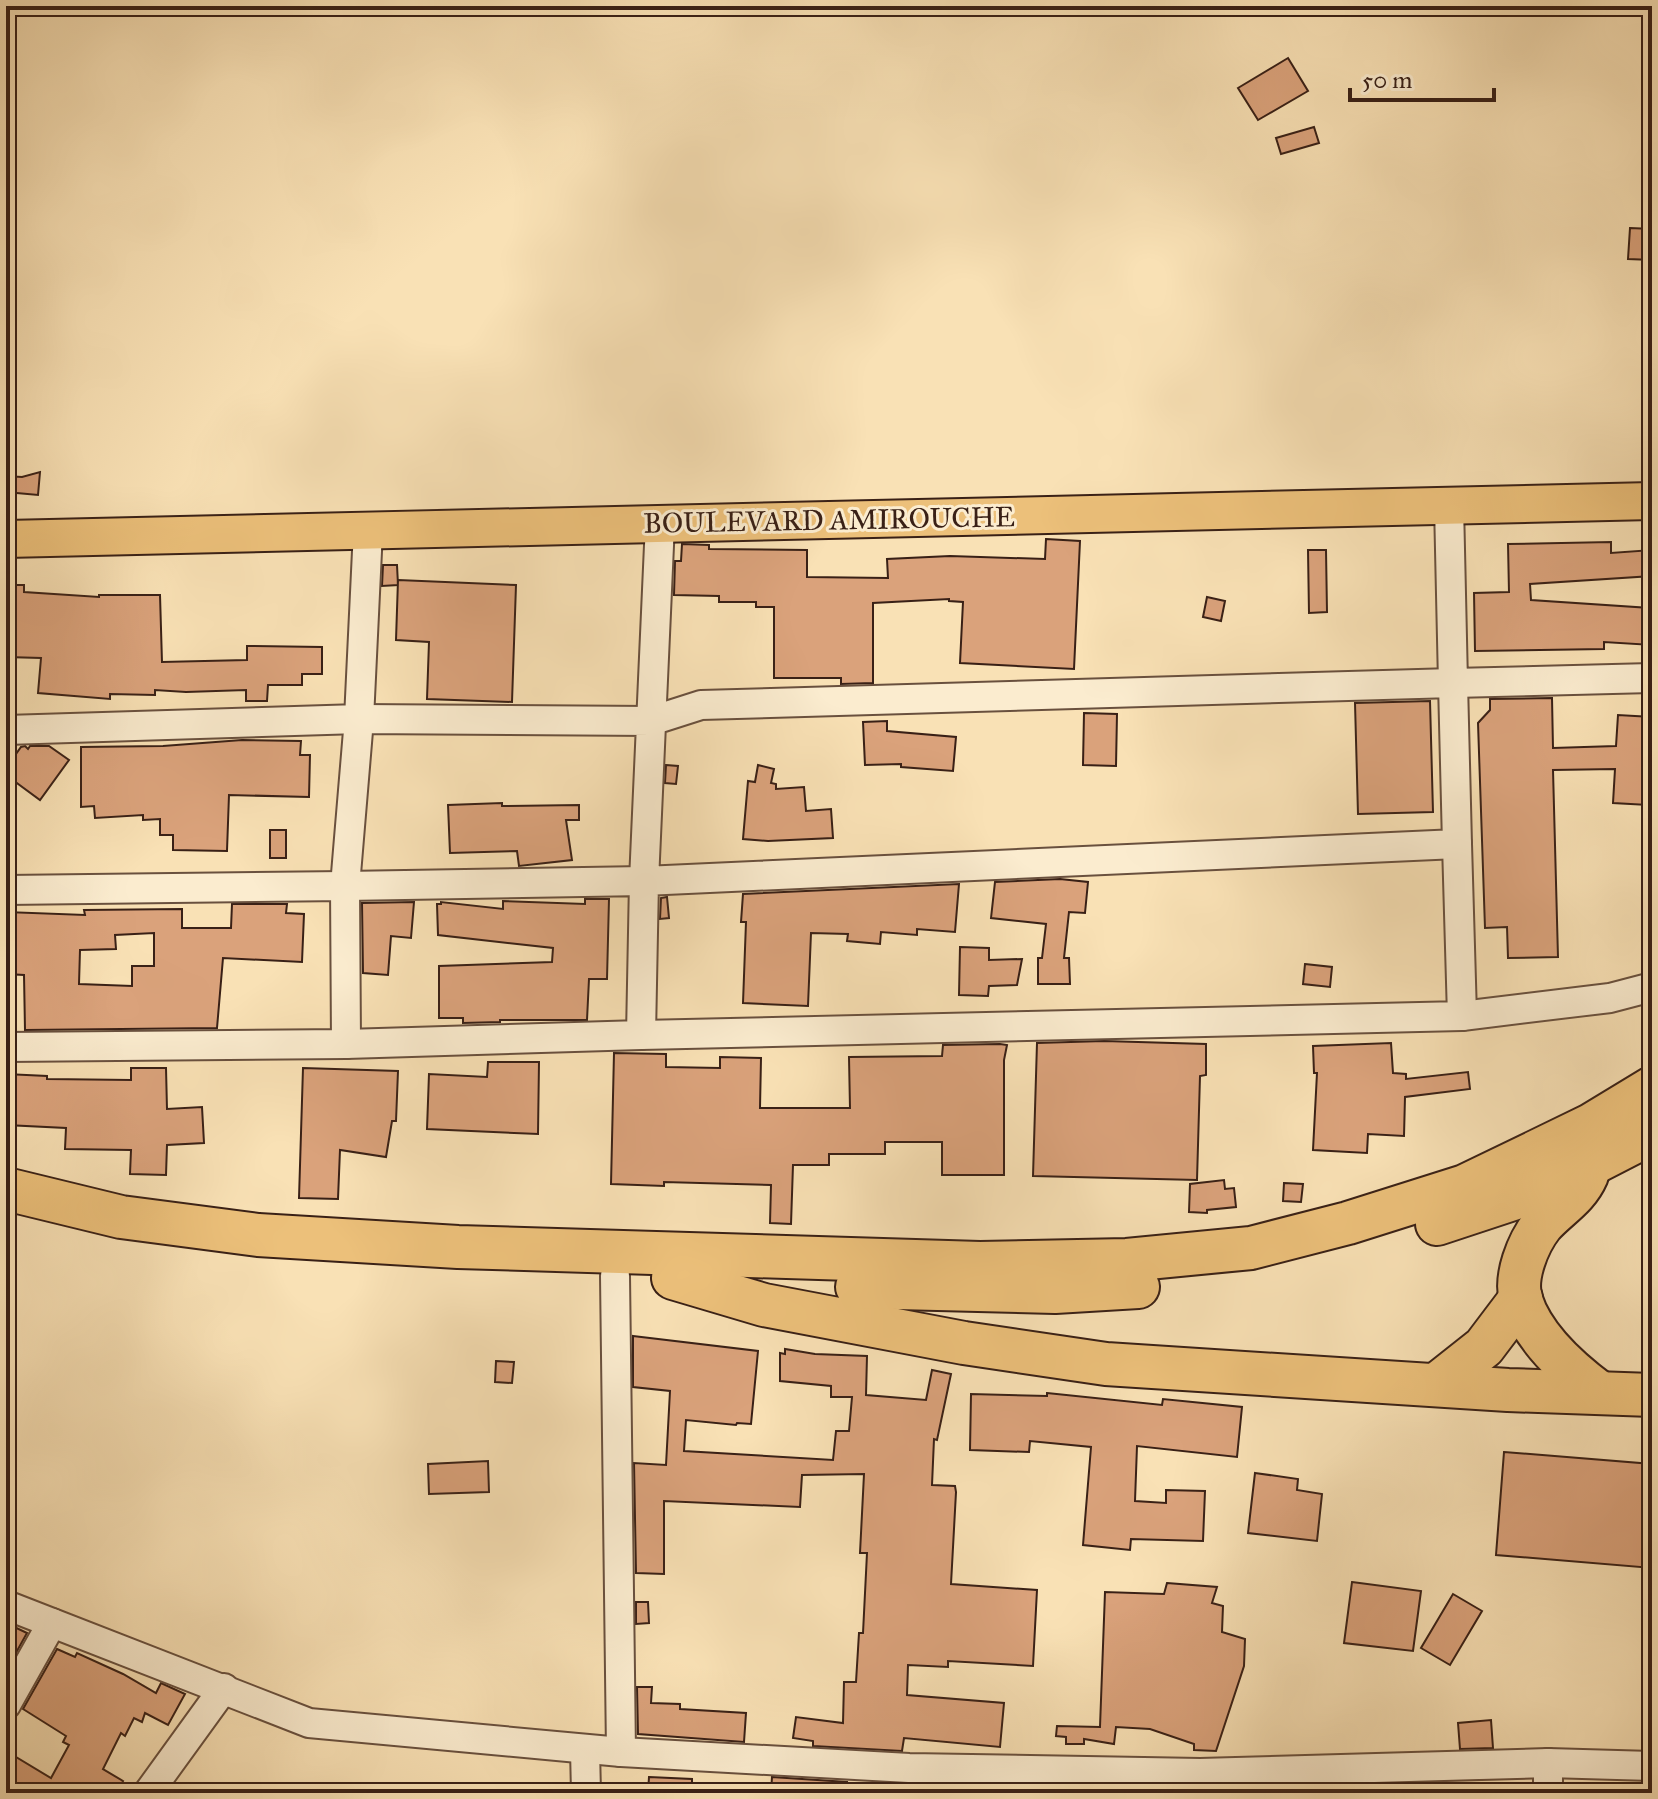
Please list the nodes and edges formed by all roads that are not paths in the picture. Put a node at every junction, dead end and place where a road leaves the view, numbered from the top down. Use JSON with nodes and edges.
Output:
{"nodes":[{"id":1,"x":1652,"y":501,"type":"edge"},
{"id":2,"x":1449,"y":505,"type":"junction"},
{"id":3,"x":660,"y":523,"type":"junction"},
{"id":4,"x":368,"y":530,"type":"junction"},
{"id":5,"x":6,"y":539,"type":"edge"},
{"id":6,"x":1652,"y":678,"type":"edge"},
{"id":7,"x":1453,"y":683,"type":"junction"},
{"id":8,"x":359,"y":719,"type":"junction"},
{"id":9,"x":651,"y":721,"type":"junction"},
{"id":10,"x":6,"y":730,"type":"edge"},
{"id":11,"x":1457,"y":844,"type":"junction"},
{"id":12,"x":644,"y":881,"type":"junction"},
{"id":13,"x":345,"y":886,"type":"junction"},
{"id":14,"x":6,"y":890,"type":"edge"},
{"id":15,"x":1652,"y":987,"type":"edge"},
{"id":16,"x":1462,"y":1016,"type":"junction"},
{"id":17,"x":641,"y":1035,"type":"junction"},
{"id":18,"x":346,"y":1044,"type":"junction"},
{"id":19,"x":6,"y":1047,"type":"edge"},
{"id":20,"x":1652,"y":1088,"type":"edge"},
{"id":21,"x":1652,"y":1133,"type":"edge"},
{"id":22,"x":1590,"y":1167,"type":"junction"},
{"id":23,"x":6,"y":1189,"type":"edge"},
{"id":24,"x":6,"y":1217,"type":"edge"},
{"id":25,"x":615,"y":1276,"type":"junction"},
{"id":26,"x":673,"y":1278,"type":"junction"},
{"id":27,"x":1521,"y":1298,"type":"junction"},
{"id":28,"x":1436,"y":1385,"type":"junction"},
{"id":29,"x":1600,"y":1393,"type":"junction"},
{"id":30,"x":1652,"y":1395,"type":"edge"},
{"id":31,"x":6,"y":1605,"type":"edge"},
{"id":32,"x":52,"y":1623,"type":"junction"},
{"id":33,"x":224,"y":1688,"type":"junction"},
{"id":34,"x":6,"y":1705,"type":"edge"},
{"id":35,"x":585,"y":1749,"type":"junction"},
{"id":36,"x":621,"y":1752,"type":"junction"},
{"id":37,"x":1548,"y":1763,"type":"junction"},
{"id":38,"x":1652,"y":1766,"type":"edge"},
{"id":39,"x":148,"y":1793,"type":"edge"},
{"id":40,"x":586,"y":1793,"type":"edge"},
{"id":41,"x":1548,"y":1793,"type":"edge"}],
"edges":[{"from":1,"to":2,"type":"main road","name":"BOULEVARD AMIROUCHE"},
{"from":2,"to":3,"type":"main road","name":"BOULEVARD AMIROUCHE"},
{"from":2,"to":7,"type":"street"},
{"from":3,"to":4,"type":"main road","name":"BOULEVARD AMIROUCHE"},
{"from":3,"to":9,"type":"street"},
{"from":4,"to":5,"type":"main road","name":"BOULEVARD AMIROUCHE"},
{"from":4,"to":8,"type":"street"},
{"from":6,"to":7,"type":"street"},
{"from":7,"to":9,"type":"street"},
{"from":7,"to":11,"type":"street"},
{"from":8,"to":9,"type":"street"},
{"from":8,"to":10,"type":"street"},
{"from":8,"to":13,"type":"street"},
{"from":9,"to":12,"type":"street"},
{"from":11,"to":12,"type":"street"},
{"from":11,"to":16,"type":"street"},
{"from":12,"to":13,"type":"street"},
{"from":12,"to":17,"type":"street"},
{"from":13,"to":14,"type":"street"},
{"from":13,"to":18,"type":"street"},
{"from":15,"to":16,"type":"street"},
{"from":16,"to":17,"type":"street"},
{"from":17,"to":18,"type":"street"},
{"from":18,"to":19,"type":"street"},
{"from":20,"to":23,"type":"highway"},
{"from":21,"to":22,"type":"highway"},
{"from":22,"to":26,"type":"highway"},
{"from":22,"to":27,"type":"highway"},
{"from":24,"to":25,"type":"highway"},
{"from":25,"to":26,"type":"highway"},
{"from":25,"to":36,"type":"street"},
{"from":26,"to":28,"type":"highway"},
{"from":27,"to":28,"type":"highway"},
{"from":27,"to":29,"type":"highway"},
{"from":28,"to":29,"type":"highway"},
{"from":29,"to":30,"type":"highway"},
{"from":31,"to":32,"type":"street"},
{"from":32,"to":33,"type":"street"},
{"from":32,"to":34,"type":"street"},
{"from":33,"to":35,"type":"street"},
{"from":33,"to":39,"type":"street"},
{"from":35,"to":36,"type":"street"},
{"from":35,"to":40,"type":"street"},
{"from":36,"to":37,"type":"street"},
{"from":37,"to":38,"type":"street"},
{"from":37,"to":41,"type":"street"}]}
